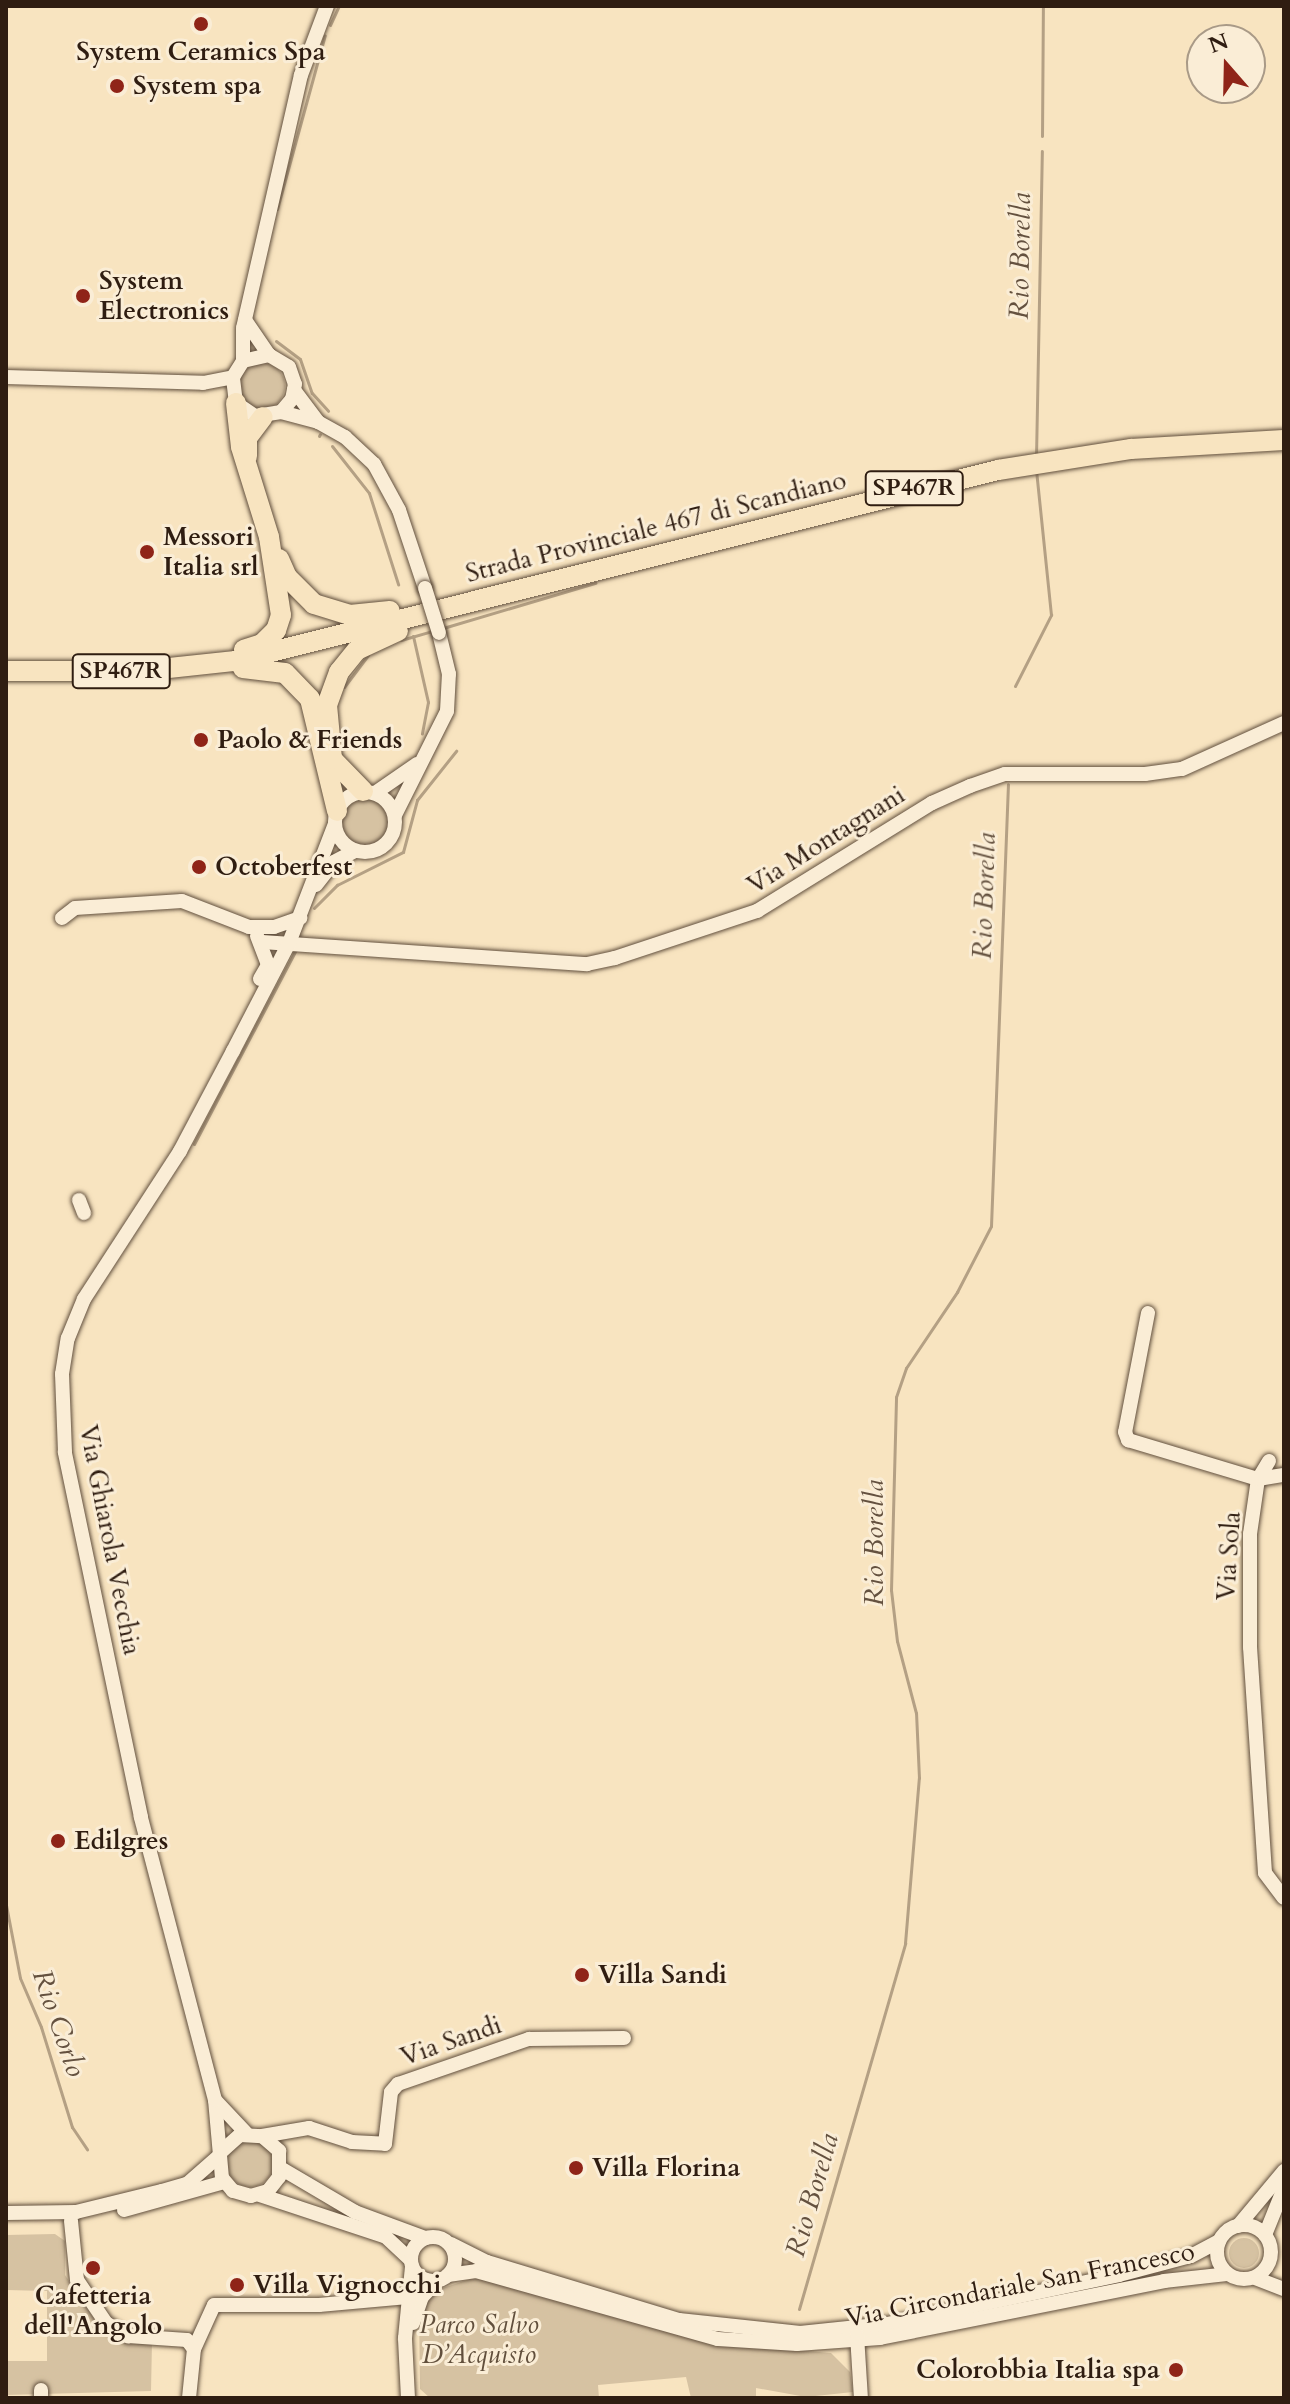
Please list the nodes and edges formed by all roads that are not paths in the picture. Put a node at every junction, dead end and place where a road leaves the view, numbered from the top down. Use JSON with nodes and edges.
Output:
{"nodes":[{"id":1,"x":327,"y":6,"type":"edge"},
{"id":2,"x":245,"y":320,"type":"junction"},
{"id":3,"x":269,"y":355,"type":"junction"},
{"id":4,"x":243,"y":361,"type":"junction"},
{"id":5,"x":6,"y":377,"type":"edge"},
{"id":6,"x":233,"y":377,"type":"junction"},
{"id":7,"x":203,"y":383,"type":"junction"},
{"id":8,"x":294,"y":390,"type":"junction"},
{"id":9,"x":235,"y":400,"type":"junction"},
{"id":10,"x":272,"y":415,"type":"junction"},
{"id":11,"x":318,"y":422,"type":"junction"},
{"id":12,"x":1284,"y":440,"type":"edge"},
{"id":13,"x":247,"y":460,"type":"junction"},
{"id":14,"x":269,"y":537,"type":"junction"},
{"id":15,"x":551,"y":581,"type":"junction"},
{"id":16,"x":6,"y":662,"type":"edge"},
{"id":17,"x":113,"y":667,"type":"junction"},
{"id":18,"x":6,"y":671,"type":"edge"},
{"id":19,"x":1284,"y":723,"type":"edge"},
{"id":20,"x":423,"y":758,"type":"junction"},
{"id":21,"x":369,"y":792,"type":"junction"},
{"id":22,"x":395,"y":815,"type":"junction"},
{"id":23,"x":336,"y":818,"type":"junction"},
{"id":24,"x":355,"y":851,"type":"junction"},
{"id":25,"x":309,"y":895,"type":"junction"},
{"id":26,"x":62,"y":918,"type":"dead end"},
{"id":27,"x":300,"y":918,"type":"junction"},
{"id":28,"x":249,"y":927,"type":"junction"},
{"id":29,"x":274,"y":927,"type":"junction"},
{"id":30,"x":262,"y":942,"type":"junction"},
{"id":31,"x":289,"y":943,"type":"junction"},
{"id":32,"x":263,"y":994,"type":"junction"},
{"id":33,"x":1148,"y":1313,"type":"dead end"},
{"id":34,"x":1269,"y":1461,"type":"dead end"},
{"id":35,"x":1284,"y":1475,"type":"edge"},
{"id":36,"x":1258,"y":1479,"type":"junction"},
{"id":37,"x":1284,"y":1898,"type":"edge"},
{"id":38,"x":624,"y":2038,"type":"dead end"},
{"id":39,"x":215,"y":2100,"type":"junction"},
{"id":40,"x":298,"y":2131,"type":"junction"},
{"id":41,"x":254,"y":2135,"type":"junction"},
{"id":42,"x":278,"y":2150,"type":"junction"},
{"id":43,"x":221,"y":2153,"type":"junction"},
{"id":44,"x":282,"y":2169,"type":"junction"},
{"id":45,"x":1284,"y":2171,"type":"edge"},
{"id":46,"x":224,"y":2182,"type":"junction"},
{"id":47,"x":1284,"y":2188,"type":"edge"},
{"id":48,"x":260,"y":2195,"type":"junction"},
{"id":49,"x":8,"y":2220,"type":"edge"},
{"id":50,"x":71,"y":2221,"type":"junction"},
{"id":51,"x":1238,"y":2226,"type":"junction"},
{"id":52,"x":1265,"y":2235,"type":"junction"},
{"id":53,"x":425,"y":2238,"type":"junction"},
{"id":54,"x":1219,"y":2241,"type":"junction"},
{"id":55,"x":451,"y":2244,"type":"junction"},
{"id":56,"x":1271,"y":2253,"type":"junction"},
{"id":57,"x":411,"y":2263,"type":"junction"},
{"id":58,"x":1284,"y":2267,"type":"edge"},
{"id":59,"x":1227,"y":2274,"type":"junction"},
{"id":60,"x":443,"y":2278,"type":"junction"},
{"id":61,"x":1255,"y":2278,"type":"junction"},
{"id":62,"x":1284,"y":2289,"type":"edge"},
{"id":63,"x":408,"y":2297,"type":"junction"},
{"id":64,"x":857,"y":2335,"type":"junction"},
{"id":65,"x":408,"y":2341,"type":"junction"},
{"id":66,"x":194,"y":2349,"type":"junction"},
{"id":67,"x":189,"y":2398,"type":"edge"},
{"id":68,"x":408,"y":2398,"type":"edge"},
{"id":69,"x":861,"y":2398,"type":"edge"}],
"edges":[{"from":1,"to":2,"type":"street"},
{"from":2,"to":3,"type":"street","name":"Via Ghiarola Vecchia"},
{"from":2,"to":4,"type":"street"},
{"from":3,"to":4,"type":"street"},
{"from":3,"to":8,"type":"street","name":"Via Ghiarola Vecchia"},
{"from":4,"to":6,"type":"street"},
{"from":5,"to":7,"type":"street"},
{"from":6,"to":7,"type":"street"},
{"from":6,"to":9,"type":"street"},
{"from":7,"to":9,"type":"street","name":"Via Ghiarola Vecchia"},
{"from":8,"to":10,"type":"street"},
{"from":8,"to":11,"type":"street","name":"Via Ghiarola Vecchia"},
{"from":9,"to":10,"type":"street","name":"Via Ghiarola Vecchia"},
{"from":9,"to":13,"type":"highway"},
{"from":10,"to":11,"type":"street","name":"Via Ghiarola Vecchia"},
{"from":10,"to":13,"type":"highway"},
{"from":11,"to":20,"type":"street","name":"Via Ghiarola Vecchia","bridge":true},
{"from":12,"to":15,"type":"highway","name":"Strada Provinciale 467 di Scandiano","number":"SP467R"},
{"from":13,"to":14,"type":"highway"},
{"from":14,"to":15,"type":"highway"},
{"from":14,"to":17,"type":"highway"},
{"from":15,"to":17,"type":"highway","name":"Strada Provinciale 467 di Scandiano","number":"SP467R"},
{"from":15,"to":21,"type":"highway"},
{"from":16,"to":17,"type":"highway","name":"Strada Provinciale 467 di Scandiano","number":"SP467R"},
{"from":17,"to":18,"type":"highway","name":"Strada Provinciale 467 di Scandiano","number":"SP467R"},
{"from":17,"to":23,"type":"highway"},
{"from":19,"to":31,"type":"street","name":"Via Montagnani"},
{"from":20,"to":21,"type":"street","name":"Via Ghiarola Vecchia"},
{"from":20,"to":22,"type":"street","name":"Via Ghiarola Vecchia"},
{"from":21,"to":22,"type":"street"},
{"from":21,"to":23,"type":"street","name":"Via Ghiarola Vecchia"},
{"from":22,"to":24,"type":"street","name":"Via Ghiarola Vecchia"},
{"from":23,"to":24,"type":"street"},
{"from":23,"to":25,"type":"street","name":"Via Ghiarola Vecchia"},
{"from":24,"to":25,"type":"street","name":"Via Ghiarola Vecchia"},
{"from":25,"to":27,"type":"street","name":"Via Ghiarola Vecchia"},
{"from":26,"to":28,"type":"street"},
{"from":27,"to":29,"type":"street"},
{"from":27,"to":31,"type":"street","name":"Via Ghiarola Vecchia"},
{"from":28,"to":29,"type":"street"},
{"from":28,"to":30,"type":"street"},
{"from":29,"to":31,"type":"street"},
{"from":30,"to":31,"type":"street","name":"Via Montagnani"},
{"from":30,"to":32,"type":"street"},
{"from":31,"to":32,"type":"street","name":"Via Ghiarola Vecchia"},
{"from":32,"to":39,"type":"street","name":"Via Ghiarola Vecchia"},
{"from":33,"to":36,"type":"street","name":"Via Sola"},
{"from":34,"to":36,"type":"street"},
{"from":35,"to":36,"type":"street"},
{"from":36,"to":37,"type":"street","name":"Via Sola"},
{"from":38,"to":40,"type":"street","name":"Via Sandi"},
{"from":39,"to":41,"type":"street","name":"Via Ghiarola Vecchia"},
{"from":39,"to":43,"type":"street","name":"Via Ghiarola Vecchia"},
{"from":40,"to":41,"type":"street","name":"Via Sandi"},
{"from":40,"to":42,"type":"street"},
{"from":41,"to":42,"type":"street"},
{"from":41,"to":43,"type":"street"},
{"from":42,"to":44,"type":"street"},
{"from":43,"to":46,"type":"street"},
{"from":43,"to":49,"type":"street"},
{"from":44,"to":48,"type":"street"},
{"from":44,"to":53,"type":"street"},
{"from":45,"to":51,"type":"street","name":"Via Circondariale San Francesco"},
{"from":46,"to":48,"type":"street"},
{"from":46,"to":50,"type":"street"},
{"from":47,"to":52,"type":"street"},
{"from":48,"to":57,"type":"street"},
{"from":49,"to":50,"type":"street"},
{"from":50,"to":66,"type":"street"},
{"from":51,"to":52,"type":"street"},
{"from":51,"to":54,"type":"street","name":"Via Circondariale San Francesco"},
{"from":52,"to":56,"type":"street"},
{"from":53,"to":55,"type":"street"},
{"from":53,"to":57,"type":"street"},
{"from":54,"to":59,"type":"street","name":"Via Circondariale San Francesco"},
{"from":54,"to":64,"type":"street","name":"Via Circondariale San Francesco"},
{"from":55,"to":60,"type":"street"},
{"from":55,"to":64,"type":"street","name":"Via Circondariale San Francesco"},
{"from":56,"to":58,"type":"street"},
{"from":56,"to":61,"type":"street"},
{"from":57,"to":60,"type":"street"},
{"from":57,"to":63,"type":"street"},
{"from":59,"to":61,"type":"street","name":"Via Circondariale San Francesco"},
{"from":59,"to":64,"type":"street","name":"Via Circondariale San Francesco"},
{"from":60,"to":64,"type":"street","name":"Via Circondariale San Francesco"},
{"from":60,"to":65,"type":"street"},
{"from":61,"to":62,"type":"street","name":"Via Circondariale San Francesco"},
{"from":63,"to":65,"type":"street"},
{"from":63,"to":66,"type":"street"},
{"from":64,"to":69,"type":"street"},
{"from":65,"to":68,"type":"street"},
{"from":66,"to":67,"type":"street"}]}
